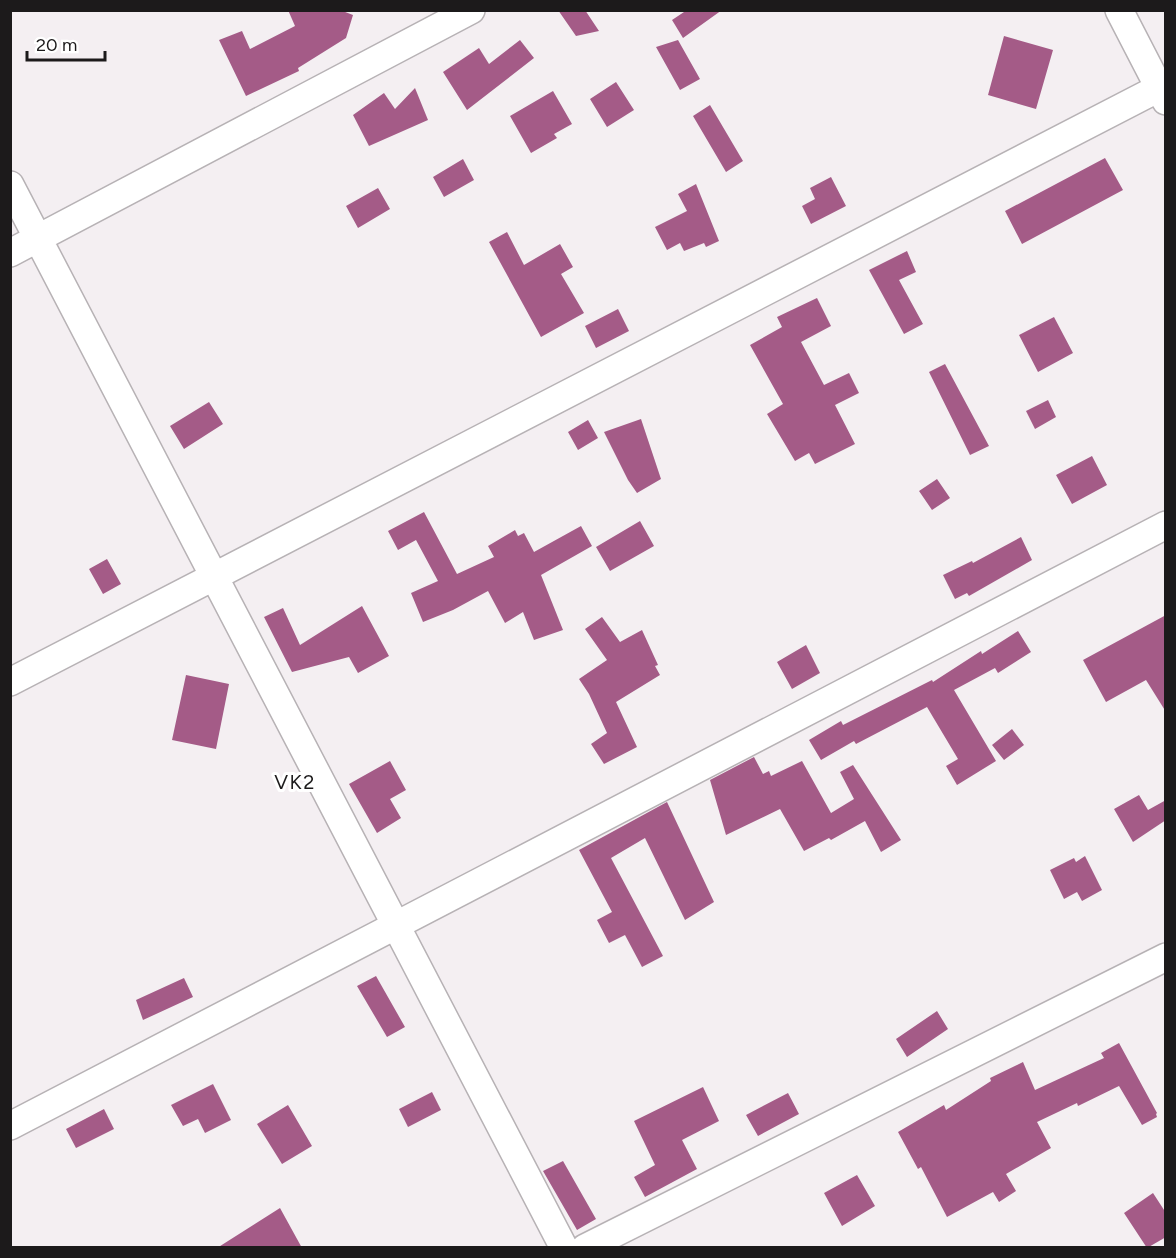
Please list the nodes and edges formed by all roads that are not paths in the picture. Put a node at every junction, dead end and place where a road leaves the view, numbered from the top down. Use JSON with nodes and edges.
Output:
{"nodes":[{"id":1,"x":471,"y":10,"type":"edge"},
{"id":2,"x":1119,"y":10,"type":"edge"},
{"id":3,"x":1162,"y":94,"type":"edge"},
{"id":4,"x":10,"y":185,"type":"edge"},
{"id":5,"x":39,"y":239,"type":"junction"},
{"id":6,"x":10,"y":253,"type":"edge"},
{"id":7,"x":1166,"y":525,"type":"edge"},
{"id":8,"x":214,"y":576,"type":"junction"},
{"id":9,"x":10,"y":681,"type":"edge"},
{"id":10,"x":396,"y":925,"type":"junction"},
{"id":11,"x":1166,"y":957,"type":"edge"},
{"id":12,"x":10,"y":1126,"type":"edge"},
{"id":13,"x":564,"y":1248,"type":"edge"},
{"id":14,"x":585,"y":1248,"type":"edge"}],
"edges":[{"from":1,"to":5,"type":"street"},
{"from":2,"to":3,"type":"street"},
{"from":3,"to":8,"type":"street"},
{"from":4,"to":5,"type":"street"},
{"from":5,"to":6,"type":"street"},
{"from":5,"to":8,"type":"street"},
{"from":7,"to":10,"type":"street"},
{"from":8,"to":9,"type":"street"},
{"from":8,"to":10,"type":"street"},
{"from":10,"to":12,"type":"street"},
{"from":10,"to":13,"type":"street"},
{"from":11,"to":14,"type":"street"}]}
